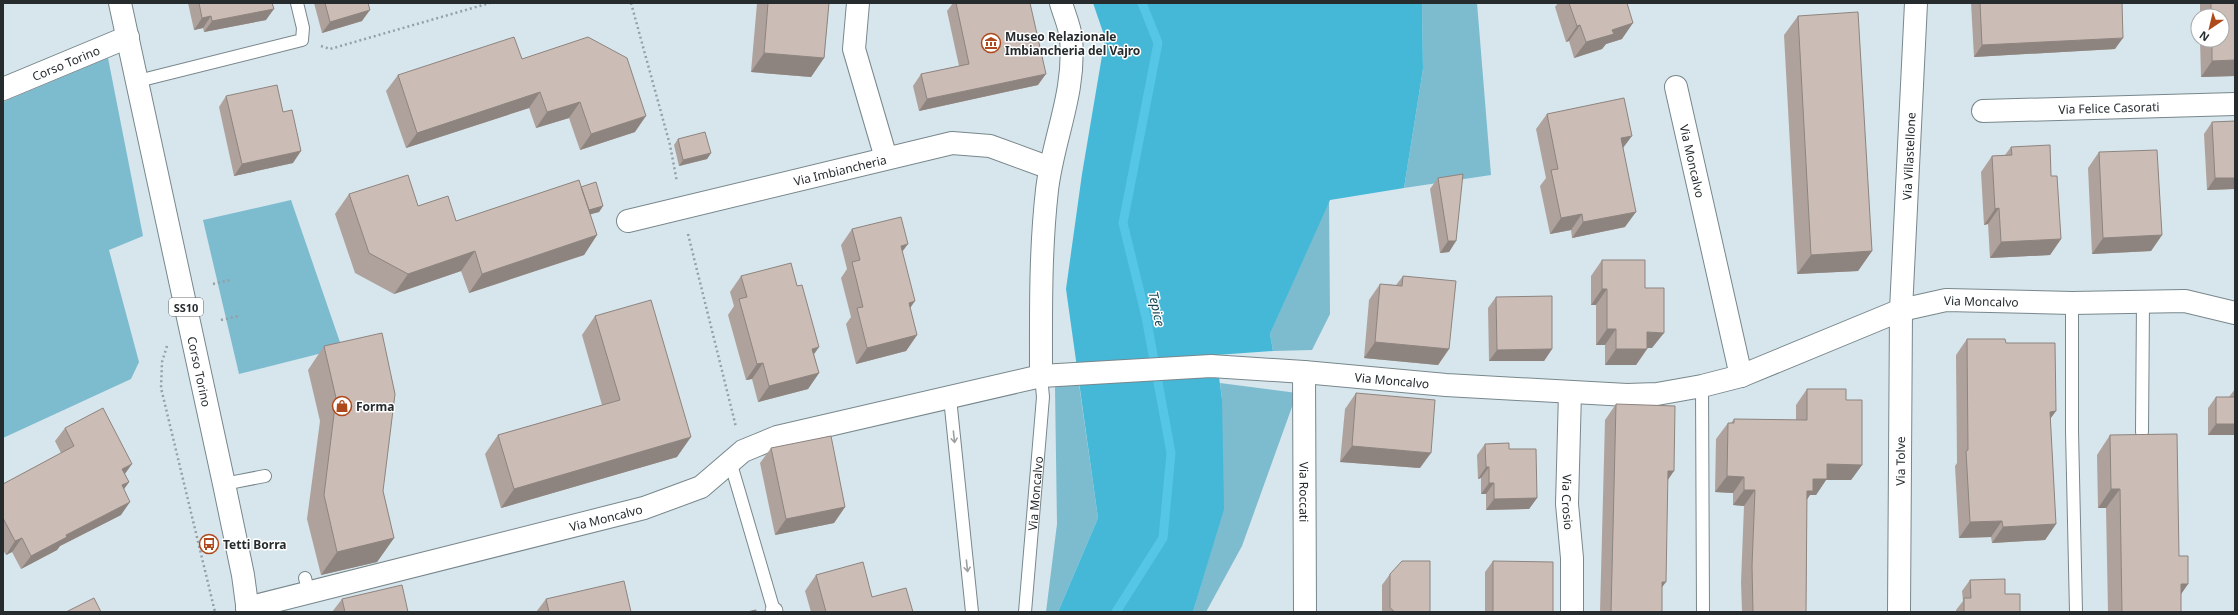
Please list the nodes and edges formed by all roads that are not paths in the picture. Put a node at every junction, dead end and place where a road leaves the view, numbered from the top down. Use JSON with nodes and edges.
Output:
{"nodes":[{"id":1,"x":120,"y":3,"type":"edge"},
{"id":2,"x":297,"y":3,"type":"edge"},
{"id":3,"x":858,"y":3,"type":"edge"},
{"id":4,"x":1061,"y":3,"type":"edge"},
{"id":5,"x":1916,"y":3,"type":"edge"},
{"id":6,"x":128,"y":37,"type":"junction"},
{"id":7,"x":138,"y":81,"type":"junction"},
{"id":8,"x":1676,"y":87,"type":"dead end"},
{"id":9,"x":3,"y":89,"type":"edge"},
{"id":10,"x":2235,"y":104,"type":"edge"},
{"id":11,"x":1983,"y":111,"type":"dead end"},
{"id":12,"x":886,"y":158,"type":"junction"},
{"id":13,"x":1050,"y":168,"type":"junction"},
{"id":14,"x":628,"y":222,"type":"dead end"},
{"id":15,"x":2143,"y":301,"type":"junction"},
{"id":16,"x":2072,"y":303,"type":"junction"},
{"id":17,"x":1901,"y":310,"type":"junction"},
{"id":18,"x":2235,"y":313,"type":"edge"},
{"id":19,"x":1304,"y":372,"type":"junction"},
{"id":20,"x":1050,"y":375,"type":"junction"},
{"id":21,"x":1741,"y":376,"type":"junction"},
{"id":22,"x":1702,"y":386,"type":"junction"},
{"id":23,"x":1570,"y":392,"type":"junction"},
{"id":24,"x":950,"y":398,"type":"junction"},
{"id":25,"x":2142,"y":432,"type":"dead end"},
{"id":26,"x":736,"y":456,"type":"junction"},
{"id":27,"x":265,"y":476,"type":"dead end"},
{"id":28,"x":224,"y":484,"type":"junction"},
{"id":29,"x":248,"y":610,"type":"edge"},
{"id":30,"x":774,"y":612,"type":"edge"},
{"id":31,"x":972,"y":612,"type":"edge"},
{"id":32,"x":1025,"y":612,"type":"edge"},
{"id":33,"x":1305,"y":612,"type":"edge"},
{"id":34,"x":1572,"y":612,"type":"edge"},
{"id":35,"x":1702,"y":612,"type":"edge"},
{"id":36,"x":1899,"y":612,"type":"edge"},
{"id":37,"x":2076,"y":612,"type":"edge"}],
"edges":[{"from":1,"to":6,"type":"street","name":"Corso Torino","number":"SS10"},
{"from":2,"to":7,"type":"lane"},
{"from":3,"to":12,"type":"street"},
{"from":4,"to":13,"type":"street"},
{"from":5,"to":17,"type":"street","name":"Via Villastellone"},
{"from":6,"to":7,"type":"street","name":"Corso Torino","number":"SS10"},
{"from":6,"to":9,"type":"street","name":"Corso Torino"},
{"from":7,"to":28,"type":"street","name":"Corso Torino","number":"SS10"},
{"from":8,"to":21,"type":"street","name":"Via Moncalvo"},
{"from":10,"to":11,"type":"street","name":"Via Felice Casorati"},
{"from":12,"to":13,"type":"street","name":"Via Imbiancheria"},
{"from":12,"to":14,"type":"street","name":"Via Imbiancheria"},
{"from":13,"to":20,"type":"street"},
{"from":15,"to":16,"type":"street","name":"Via Moncalvo"},
{"from":15,"to":18,"type":"street","name":"Via Moncalvo"},
{"from":15,"to":25,"type":"lane"},
{"from":16,"to":17,"type":"street","name":"Via Moncalvo"},
{"from":16,"to":37,"type":"lane"},
{"from":17,"to":21,"type":"street","name":"Via Moncalvo"},
{"from":17,"to":36,"type":"street","name":"Via Tolve"},
{"from":19,"to":20,"type":"street","name":"Via Moncalvo"},
{"from":19,"to":23,"type":"street","name":"Via Moncalvo"},
{"from":19,"to":33,"type":"street","name":"Via Roccati"},
{"from":20,"to":24,"type":"street","name":"Via Moncalvo"},
{"from":20,"to":32,"type":"lane","name":"Via Moncalvo"},
{"from":21,"to":22,"type":"street","name":"Via Moncalvo"},
{"from":22,"to":23,"type":"street","name":"Via Moncalvo"},
{"from":22,"to":35,"type":"lane"},
{"from":23,"to":34,"type":"street","name":"Via Crosio"},
{"from":24,"to":26,"type":"street","name":"Via Moncalvo"},
{"from":24,"to":31,"type":"lane","one_way":true},
{"from":26,"to":29,"type":"street","name":"Via Moncalvo"},
{"from":26,"to":30,"type":"lane"},
{"from":27,"to":28,"type":"lane"},
{"from":28,"to":29,"type":"street","name":"Corso Torino","number":"SS10"}]}
